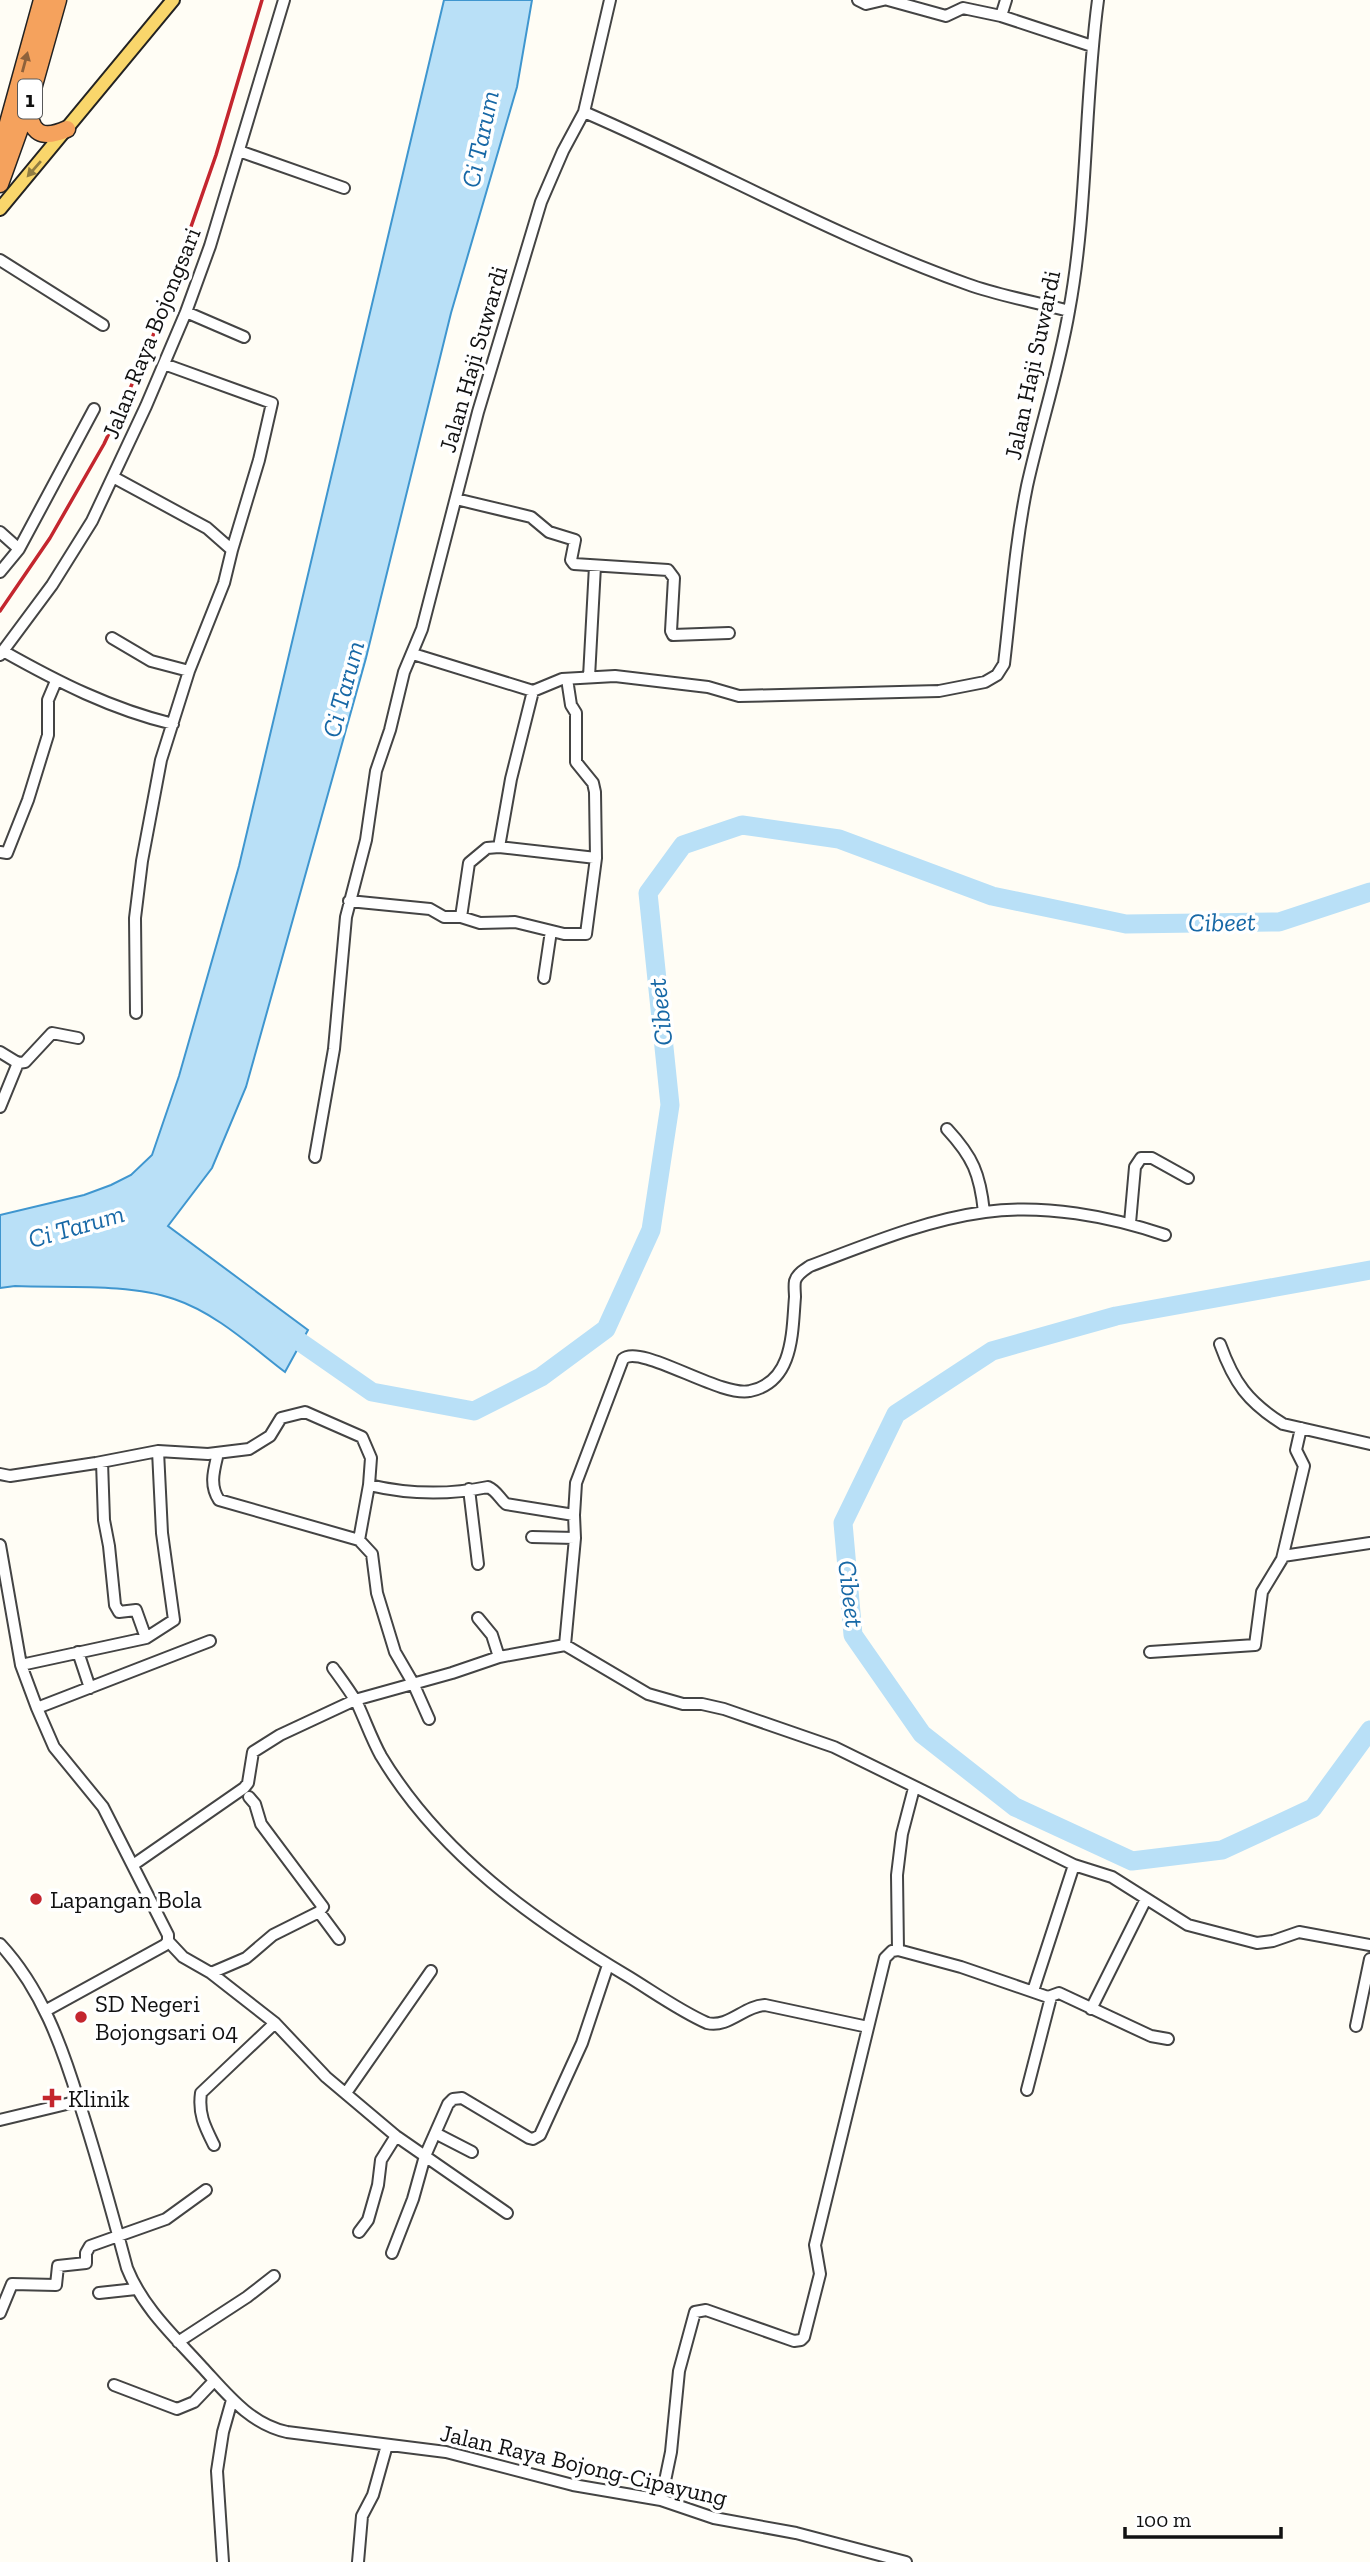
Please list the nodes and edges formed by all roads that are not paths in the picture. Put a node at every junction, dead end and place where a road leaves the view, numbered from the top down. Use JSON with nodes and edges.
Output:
{"nodes":[{"id":1,"x":42,"y":0,"type":"edge"},
{"id":2,"x":173,"y":0,"type":"edge"},
{"id":3,"x":284,"y":0,"type":"edge"},
{"id":4,"x":610,"y":0,"type":"edge"},
{"id":5,"x":858,"y":0,"type":"edge"},
{"id":6,"x":885,"y":0,"type":"edge"},
{"id":7,"x":1006,"y":0,"type":"edge"},
{"id":8,"x":1098,"y":0,"type":"edge"},
{"id":9,"x":56,"y":4,"type":"edge"},
{"id":10,"x":1001,"y":16,"type":"junction"},
{"id":11,"x":1092,"y":46,"type":"junction"},
{"id":12,"x":29,"y":103,"type":"junction"},
{"id":13,"x":584,"y":112,"type":"junction"},
{"id":14,"x":67,"y":129,"type":"junction"},
{"id":15,"x":1,"y":145,"type":"edge"},
{"id":16,"x":239,"y":151,"type":"junction"},
{"id":17,"x":0,"y":184,"type":"edge"},
{"id":18,"x":344,"y":188,"type":"dead end"},
{"id":19,"x":0,"y":209,"type":"edge"},
{"id":20,"x":0,"y":260,"type":"edge"},
{"id":21,"x":1069,"y":311,"type":"junction"},
{"id":22,"x":186,"y":312,"type":"junction"},
{"id":23,"x":103,"y":325,"type":"dead end"},
{"id":24,"x":244,"y":337,"type":"dead end"},
{"id":25,"x":164,"y":364,"type":"junction"},
{"id":26,"x":94,"y":409,"type":"dead end"},
{"id":27,"x":113,"y":477,"type":"junction"},
{"id":28,"x":456,"y":499,"type":"junction"},
{"id":29,"x":0,"y":532,"type":"edge"},
{"id":30,"x":19,"y":549,"type":"junction"},
{"id":31,"x":232,"y":550,"type":"junction"},
{"id":32,"x":596,"y":566,"type":"junction"},
{"id":33,"x":0,"y":572,"type":"edge"},
{"id":34,"x":729,"y":632,"type":"dead end"},
{"id":35,"x":112,"y":638,"type":"dead end"},
{"id":36,"x":1,"y":653,"type":"edge"},
{"id":37,"x":413,"y":654,"type":"junction"},
{"id":38,"x":189,"y":671,"type":"junction"},
{"id":39,"x":589,"y":677,"type":"junction"},
{"id":40,"x":567,"y":678,"type":"junction"},
{"id":41,"x":56,"y":681,"type":"junction"},
{"id":42,"x":533,"y":691,"type":"junction"},
{"id":43,"x":173,"y":724,"type":"junction"},
{"id":44,"x":499,"y":847,"type":"junction"},
{"id":45,"x":0,"y":852,"type":"edge"},
{"id":46,"x":596,"y":858,"type":"junction"},
{"id":47,"x":349,"y":901,"type":"junction"},
{"id":48,"x":461,"y":917,"type":"junction"},
{"id":49,"x":551,"y":931,"type":"junction"},
{"id":50,"x":544,"y":978,"type":"dead end"},
{"id":51,"x":136,"y":1013,"type":"dead end"},
{"id":52,"x":78,"y":1038,"type":"dead end"},
{"id":53,"x":0,"y":1052,"type":"edge"},
{"id":54,"x":18,"y":1063,"type":"junction"},
{"id":55,"x":0,"y":1107,"type":"edge"},
{"id":56,"x":947,"y":1129,"type":"dead end"},
{"id":57,"x":315,"y":1157,"type":"dead end"},
{"id":58,"x":1188,"y":1178,"type":"dead end"},
{"id":59,"x":984,"y":1212,"type":"junction"},
{"id":60,"x":1129,"y":1223,"type":"junction"},
{"id":61,"x":1165,"y":1235,"type":"dead end"},
{"id":62,"x":1220,"y":1344,"type":"dead end"},
{"id":63,"x":1301,"y":1428,"type":"junction"},
{"id":64,"x":1370,"y":1444,"type":"edge"},
{"id":65,"x":158,"y":1451,"type":"junction"},
{"id":66,"x":218,"y":1453,"type":"junction"},
{"id":67,"x":102,"y":1462,"type":"junction"},
{"id":68,"x":0,"y":1474,"type":"edge"},
{"id":69,"x":369,"y":1485,"type":"junction"},
{"id":70,"x":469,"y":1489,"type":"junction"},
{"id":71,"x":574,"y":1516,"type":"junction"},
{"id":72,"x":532,"y":1538,"type":"dead end"},
{"id":73,"x":575,"y":1538,"type":"junction"},
{"id":74,"x":359,"y":1539,"type":"junction"},
{"id":75,"x":1370,"y":1543,"type":"edge"},
{"id":76,"x":0,"y":1545,"type":"edge"},
{"id":77,"x":1283,"y":1556,"type":"junction"},
{"id":78,"x":478,"y":1564,"type":"dead end"},
{"id":79,"x":478,"y":1618,"type":"dead end"},
{"id":80,"x":146,"y":1638,"type":"junction"},
{"id":81,"x":210,"y":1641,"type":"dead end"},
{"id":82,"x":565,"y":1645,"type":"junction"},
{"id":83,"x":78,"y":1652,"type":"junction"},
{"id":84,"x":1150,"y":1652,"type":"dead end"},
{"id":85,"x":499,"y":1657,"type":"junction"},
{"id":86,"x":21,"y":1665,"type":"junction"},
{"id":87,"x":333,"y":1668,"type":"dead end"},
{"id":88,"x":413,"y":1682,"type":"junction"},
{"id":89,"x":90,"y":1688,"type":"junction"},
{"id":90,"x":355,"y":1700,"type":"junction"},
{"id":91,"x":37,"y":1707,"type":"junction"},
{"id":92,"x":429,"y":1719,"type":"dead end"},
{"id":93,"x":914,"y":1788,"type":"junction"},
{"id":94,"x":249,"y":1797,"type":"dead end"},
{"id":95,"x":133,"y":1865,"type":"junction"},
{"id":96,"x":1074,"y":1865,"type":"junction"},
{"id":97,"x":1146,"y":1899,"type":"junction"},
{"id":98,"x":319,"y":1912,"type":"junction"},
{"id":99,"x":339,"y":1939,"type":"dead end"},
{"id":100,"x":168,"y":1941,"type":"junction"},
{"id":101,"x":0,"y":1944,"type":"edge"},
{"id":102,"x":1370,"y":1945,"type":"edge"},
{"id":103,"x":898,"y":1950,"type":"junction"},
{"id":104,"x":1370,"y":1959,"type":"edge"},
{"id":105,"x":608,"y":1965,"type":"junction"},
{"id":106,"x":431,"y":1971,"type":"dead end"},
{"id":107,"x":211,"y":1973,"type":"junction"},
{"id":108,"x":1033,"y":1992,"type":"junction"},
{"id":109,"x":1051,"y":1997,"type":"junction"},
{"id":110,"x":1091,"y":2009,"type":"junction"},
{"id":111,"x":44,"y":2011,"type":"junction"},
{"id":112,"x":275,"y":2023,"type":"junction"},
{"id":113,"x":1356,"y":2026,"type":"dead end"},
{"id":114,"x":868,"y":2027,"type":"junction"},
{"id":115,"x":1168,"y":2039,"type":"dead end"},
{"id":116,"x":1027,"y":2090,"type":"dead end"},
{"id":117,"x":345,"y":2093,"type":"junction"},
{"id":118,"x":79,"y":2101,"type":"junction"},
{"id":119,"x":0,"y":2120,"type":"edge"},
{"id":120,"x":437,"y":2134,"type":"junction"},
{"id":121,"x":396,"y":2136,"type":"junction"},
{"id":122,"x":214,"y":2145,"type":"dead end"},
{"id":123,"x":472,"y":2152,"type":"dead end"},
{"id":124,"x":425,"y":2157,"type":"junction"},
{"id":125,"x":206,"y":2190,"type":"dead end"},
{"id":126,"x":507,"y":2213,"type":"dead end"},
{"id":127,"x":359,"y":2232,"type":"dead end"},
{"id":128,"x":119,"y":2238,"type":"junction"},
{"id":129,"x":392,"y":2253,"type":"dead end"},
{"id":130,"x":274,"y":2276,"type":"dead end"},
{"id":131,"x":136,"y":2289,"type":"junction"},
{"id":132,"x":99,"y":2293,"type":"dead end"},
{"id":133,"x":1,"y":2308,"type":"edge"},
{"id":134,"x":178,"y":2342,"type":"junction"},
{"id":135,"x":214,"y":2381,"type":"junction"},
{"id":136,"x":114,"y":2385,"type":"dead end"},
{"id":137,"x":232,"y":2400,"type":"junction"},
{"id":138,"x":387,"y":2445,"type":"junction"},
{"id":139,"x":661,"y":2500,"type":"junction"},
{"id":140,"x":223,"y":2562,"type":"edge"},
{"id":141,"x":358,"y":2562,"type":"edge"},
{"id":142,"x":906,"y":2562,"type":"edge"}],
"edges":[{"from":15,"to":1,"type":"highway","number":"1","one_way":true},
{"from":2,"to":14,"type":"main road"},
{"from":3,"to":16,"type":"street","name":"Jalan Raya Bojongsari"},
{"from":4,"to":13,"type":"street","name":"Jalan Haji Suwardi"},
{"from":5,"to":6,"type":"street"},
{"from":6,"to":10,"type":"street"},
{"from":7,"to":10,"type":"street"},
{"from":8,"to":11,"type":"street","name":"Jalan Haji Suwardi"},
{"from":9,"to":12,"type":"highway","number":"1"},
{"from":10,"to":11,"type":"street"},
{"from":11,"to":21,"type":"street","name":"Jalan Haji Suwardi"},
{"from":12,"to":14,"type":"highway"},
{"from":12,"to":17,"type":"highway","number":"1"},
{"from":13,"to":21,"type":"street"},
{"from":13,"to":28,"type":"street","name":"Jalan Haji Suwardi"},
{"from":14,"to":19,"type":"main road","one_way":true},
{"from":16,"to":18,"type":"street"},
{"from":16,"to":22,"type":"street","name":"Jalan Raya Bojongsari"},
{"from":20,"to":23,"type":"street"},
{"from":21,"to":39,"type":"street","name":"Jalan Haji Suwardi"},
{"from":22,"to":24,"type":"street"},
{"from":22,"to":25,"type":"street","name":"Jalan Raya Bojongsari"},
{"from":25,"to":27,"type":"street","name":"Jalan Raya Bojongsari"},
{"from":25,"to":31,"type":"street"},
{"from":26,"to":30,"type":"street"},
{"from":27,"to":31,"type":"street"},
{"from":27,"to":36,"type":"street","name":"Jalan Raya Bojongsari"},
{"from":28,"to":32,"type":"street"},
{"from":28,"to":37,"type":"street","name":"Jalan Haji Suwardi"},
{"from":29,"to":30,"type":"street"},
{"from":30,"to":33,"type":"street"},
{"from":31,"to":38,"type":"street"},
{"from":32,"to":34,"type":"street"},
{"from":32,"to":39,"type":"street"},
{"from":35,"to":38,"type":"street"},
{"from":36,"to":41,"type":"street"},
{"from":37,"to":42,"type":"street"},
{"from":37,"to":47,"type":"street","name":"Jalan Haji Suwardi"},
{"from":38,"to":43,"type":"street"},
{"from":39,"to":40,"type":"street","name":"Jalan Haji Suwardi"},
{"from":40,"to":42,"type":"street","name":"Jalan Haji Suwardi"},
{"from":40,"to":46,"type":"street"},
{"from":41,"to":43,"type":"street"},
{"from":41,"to":45,"type":"street"},
{"from":42,"to":44,"type":"street"},
{"from":43,"to":51,"type":"street"},
{"from":44,"to":46,"type":"street"},
{"from":44,"to":48,"type":"street"},
{"from":46,"to":49,"type":"street"},
{"from":47,"to":48,"type":"street"},
{"from":47,"to":57,"type":"street","name":"Jalan Haji Suwardi"},
{"from":48,"to":49,"type":"street"},
{"from":49,"to":50,"type":"street"},
{"from":52,"to":54,"type":"street"},
{"from":53,"to":54,"type":"street"},
{"from":54,"to":55,"type":"street"},
{"from":56,"to":59,"type":"street"},
{"from":58,"to":60,"type":"street"},
{"from":59,"to":60,"type":"street"},
{"from":59,"to":71,"type":"street"},
{"from":60,"to":61,"type":"street"},
{"from":62,"to":63,"type":"street"},
{"from":63,"to":64,"type":"street"},
{"from":63,"to":77,"type":"street"},
{"from":65,"to":66,"type":"street"},
{"from":65,"to":67,"type":"street"},
{"from":65,"to":80,"type":"street"},
{"from":66,"to":69,"type":"street"},
{"from":66,"to":74,"type":"street"},
{"from":67,"to":68,"type":"street"},
{"from":67,"to":80,"type":"street"},
{"from":69,"to":70,"type":"street"},
{"from":69,"to":74,"type":"street"},
{"from":70,"to":71,"type":"street"},
{"from":70,"to":78,"type":"street"},
{"from":71,"to":73,"type":"street"},
{"from":72,"to":73,"type":"street"},
{"from":73,"to":82,"type":"street"},
{"from":74,"to":88,"type":"street"},
{"from":75,"to":77,"type":"street"},
{"from":76,"to":86,"type":"street"},
{"from":77,"to":84,"type":"street"},
{"from":79,"to":85,"type":"street"},
{"from":80,"to":83,"type":"street"},
{"from":81,"to":89,"type":"street"},
{"from":82,"to":85,"type":"street"},
{"from":82,"to":93,"type":"street"},
{"from":83,"to":86,"type":"street"},
{"from":83,"to":89,"type":"street"},
{"from":85,"to":88,"type":"street"},
{"from":86,"to":91,"type":"street"},
{"from":87,"to":90,"type":"street"},
{"from":88,"to":90,"type":"street"},
{"from":88,"to":92,"type":"street"},
{"from":89,"to":91,"type":"street"},
{"from":90,"to":95,"type":"street"},
{"from":90,"to":105,"type":"street"},
{"from":91,"to":95,"type":"street"},
{"from":93,"to":96,"type":"street"},
{"from":93,"to":103,"type":"street"},
{"from":94,"to":98,"type":"street"},
{"from":95,"to":100,"type":"street"},
{"from":96,"to":97,"type":"street"},
{"from":96,"to":108,"type":"street"},
{"from":97,"to":102,"type":"street"},
{"from":97,"to":110,"type":"street"},
{"from":98,"to":99,"type":"street"},
{"from":98,"to":107,"type":"street"},
{"from":100,"to":107,"type":"street"},
{"from":100,"to":111,"type":"street"},
{"from":101,"to":111,"type":"street","name":"Jalan Raya Bojong-Cipayung"},
{"from":103,"to":108,"type":"street"},
{"from":103,"to":114,"type":"street"},
{"from":104,"to":113,"type":"street"},
{"from":105,"to":114,"type":"street"},
{"from":105,"to":120,"type":"street"},
{"from":106,"to":117,"type":"street"},
{"from":107,"to":112,"type":"street"},
{"from":108,"to":109,"type":"street"},
{"from":109,"to":110,"type":"street"},
{"from":109,"to":116,"type":"street"},
{"from":110,"to":115,"type":"street"},
{"from":111,"to":118,"type":"street","name":"Jalan Raya Bojong-Cipayung"},
{"from":112,"to":117,"type":"street"},
{"from":112,"to":122,"type":"street"},
{"from":114,"to":139,"type":"street"},
{"from":117,"to":121,"type":"street"},
{"from":118,"to":119,"type":"street"},
{"from":118,"to":128,"type":"street","name":"Jalan Raya Bojong-Cipayung"},
{"from":120,"to":123,"type":"street"},
{"from":120,"to":124,"type":"street"},
{"from":121,"to":124,"type":"street"},
{"from":121,"to":127,"type":"street"},
{"from":124,"to":126,"type":"street"},
{"from":124,"to":129,"type":"street"},
{"from":125,"to":128,"type":"street"},
{"from":128,"to":131,"type":"street","name":"Jalan Raya Bojong-Cipayung"},
{"from":128,"to":133,"type":"street"},
{"from":130,"to":134,"type":"street"},
{"from":131,"to":132,"type":"street"},
{"from":131,"to":134,"type":"street","name":"Jalan Raya Bojong-Cipayung"},
{"from":134,"to":135,"type":"street","name":"Jalan Raya Bojong-Cipayung"},
{"from":135,"to":136,"type":"street"},
{"from":135,"to":137,"type":"street","name":"Jalan Raya Bojong-Cipayung"},
{"from":137,"to":138,"type":"street","name":"Jalan Raya Bojong-Cipayung"},
{"from":137,"to":140,"type":"street"},
{"from":138,"to":139,"type":"street","name":"Jalan Raya Bojong-Cipayung"},
{"from":138,"to":141,"type":"street"},
{"from":139,"to":142,"type":"street","name":"Jalan Raya Bojong-Cipayung"}]}
